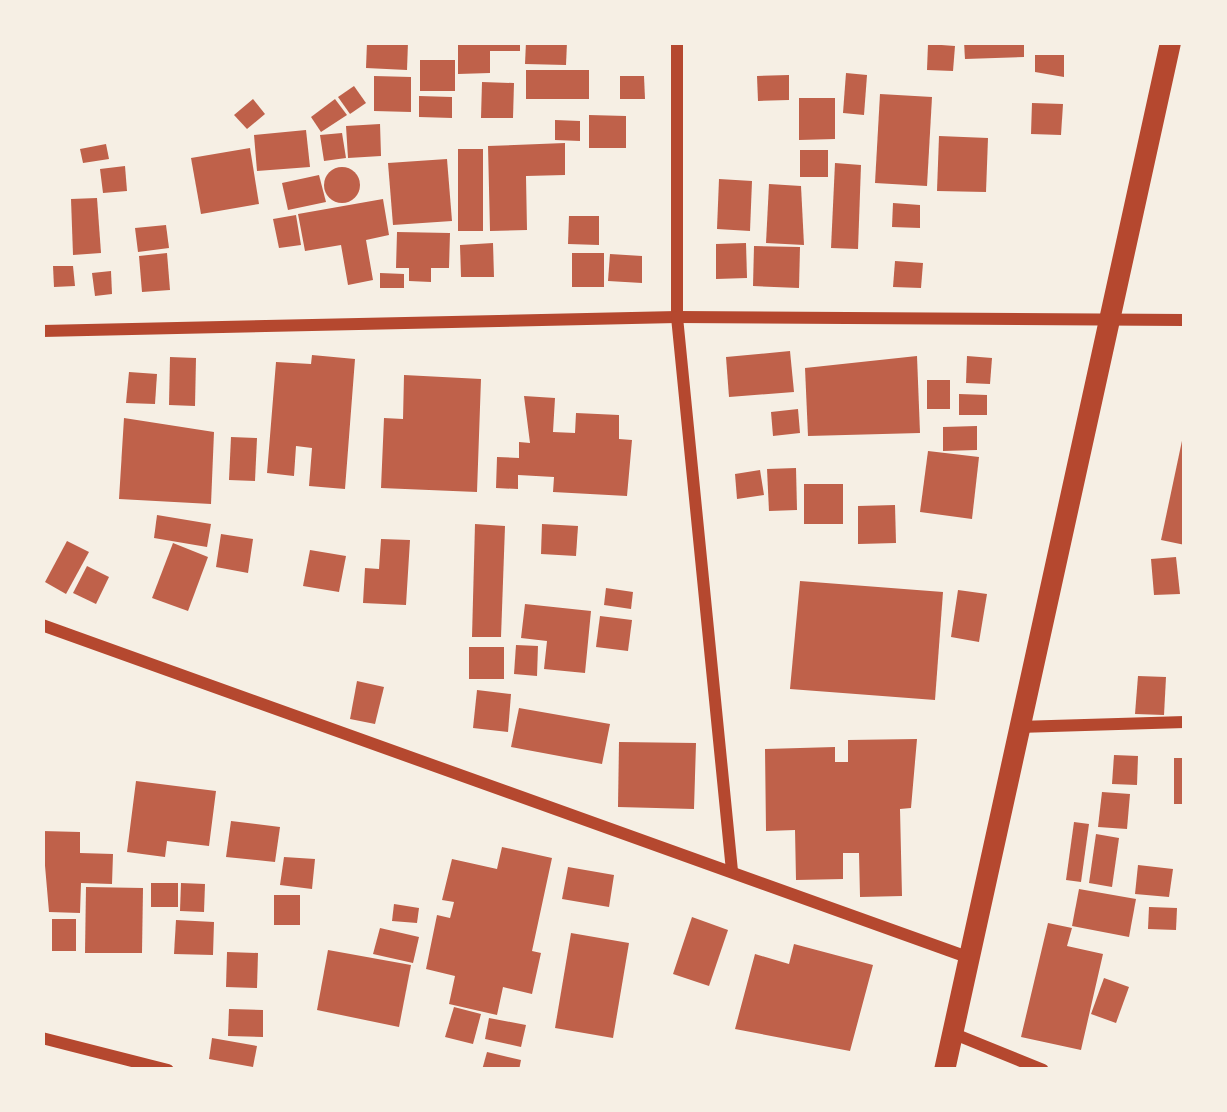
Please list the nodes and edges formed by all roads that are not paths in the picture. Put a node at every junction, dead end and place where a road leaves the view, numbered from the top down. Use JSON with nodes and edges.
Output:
{"nodes":[{"id":1,"x":677,"y":42,"type":"edge"},
{"id":2,"x":1171,"y":42,"type":"edge"},
{"id":3,"x":677,"y":317,"type":"junction"},
{"id":4,"x":1185,"y":320,"type":"edge"},
{"id":5,"x":1103,"y":323,"type":"junction"},
{"id":6,"x":42,"y":331,"type":"edge"},
{"id":7,"x":42,"y":625,"type":"edge"},
{"id":8,"x":1185,"y":722,"type":"edge"},
{"id":9,"x":1017,"y":727,"type":"junction"},
{"id":10,"x":732,"y":871,"type":"junction"},
{"id":11,"x":967,"y":957,"type":"junction"},
{"id":12,"x":952,"y":1033,"type":"junction"},
{"id":13,"x":42,"y":1037,"type":"edge"},
{"id":14,"x":169,"y":1070,"type":"edge"},
{"id":15,"x":944,"y":1070,"type":"edge"},
{"id":16,"x":1043,"y":1070,"type":"edge"}],
"edges":[{"from":1,"to":3,"type":"street"},
{"from":2,"to":5,"type":"street"},
{"from":3,"to":5,"type":"street"},
{"from":3,"to":6,"type":"street"},
{"from":3,"to":10,"type":"street"},
{"from":4,"to":5,"type":"street"},
{"from":5,"to":9,"type":"street"},
{"from":7,"to":10,"type":"street"},
{"from":8,"to":9,"type":"street"},
{"from":9,"to":11,"type":"street"},
{"from":10,"to":11,"type":"street"},
{"from":11,"to":12,"type":"street"},
{"from":12,"to":15,"type":"street"},
{"from":12,"to":16,"type":"street"},
{"from":13,"to":14,"type":"street"}]}
